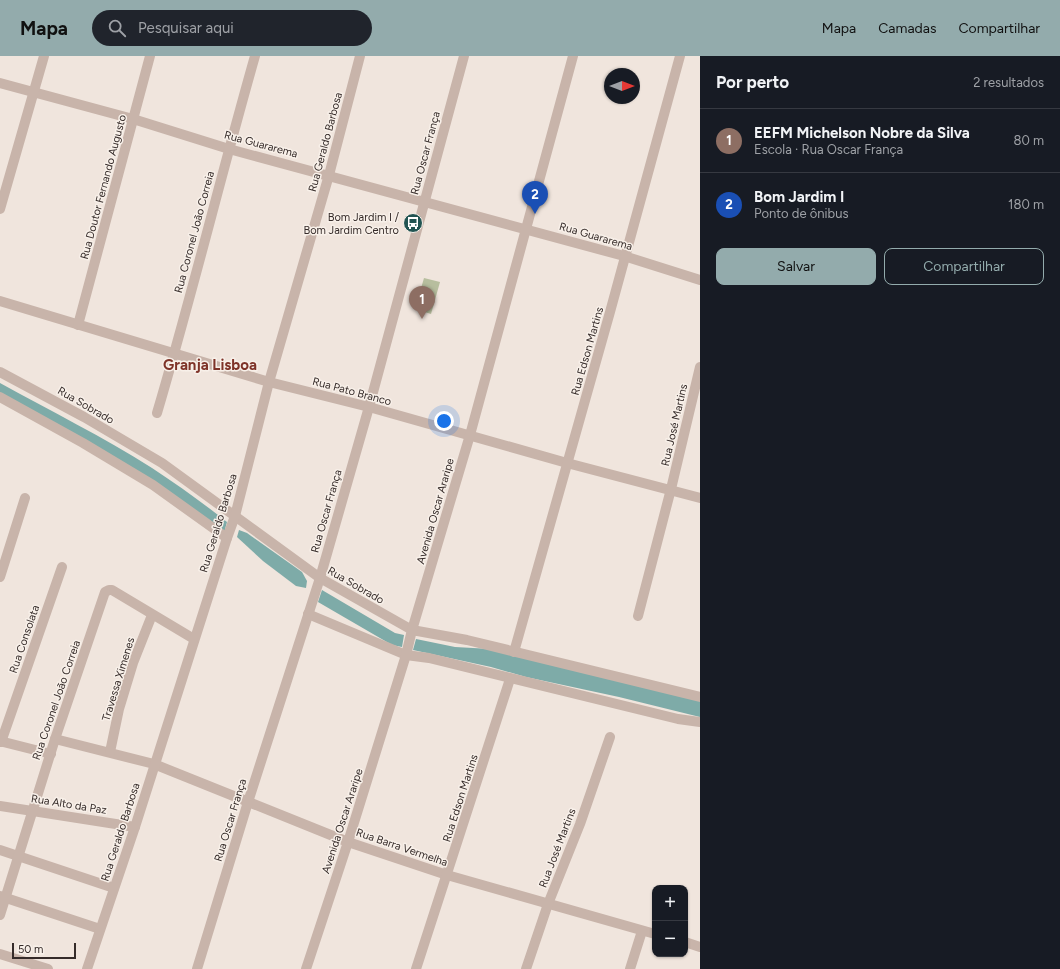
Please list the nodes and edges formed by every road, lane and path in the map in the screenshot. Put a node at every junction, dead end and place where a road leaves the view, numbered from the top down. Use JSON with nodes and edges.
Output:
{"nodes":[{"id":1,"x":44,"y":56,"type":"edge"},
{"id":2,"x":150,"y":56,"type":"edge"},
{"id":3,"x":255,"y":56,"type":"edge"},
{"id":4,"x":360,"y":56,"type":"edge"},
{"id":5,"x":464,"y":56,"type":"edge"},
{"id":6,"x":573,"y":56,"type":"edge"},
{"id":7,"x":680,"y":56,"type":"edge"},
{"id":8,"x":0,"y":83,"type":"edge"},
{"id":9,"x":34,"y":93,"type":"junction"},
{"id":10,"x":133,"y":120,"type":"junction"},
{"id":11,"x":229,"y":148,"type":"junction"},
{"id":12,"x":329,"y":176,"type":"junction"},
{"id":13,"x":425,"y":202,"type":"junction"},
{"id":14,"x":0,"y":209,"type":"edge"},
{"id":15,"x":526,"y":229,"type":"junction"},
{"id":16,"x":624,"y":256,"type":"junction"},
{"id":17,"x":700,"y":280,"type":"edge"},
{"id":18,"x":0,"y":301,"type":"edge"},
{"id":19,"x":78,"y":325,"type":"junction"},
{"id":20,"x":174,"y":354,"type":"junction"},
{"id":21,"x":700,"y":367,"type":"edge"},
{"id":22,"x":0,"y":372,"type":"edge"},
{"id":23,"x":269,"y":382,"type":"junction"},
{"id":24,"x":0,"y":397,"type":"edge"},
{"id":25,"x":369,"y":407,"type":"junction"},
{"id":26,"x":157,"y":413,"type":"dead end"},
{"id":27,"x":470,"y":435,"type":"junction"},
{"id":28,"x":567,"y":463,"type":"junction"},
{"id":29,"x":671,"y":489,"type":"junction"},
{"id":30,"x":25,"y":498,"type":"dead end"},
{"id":31,"x":700,"y":498,"type":"edge"},
{"id":32,"x":235,"y":516,"type":"junction"},
{"id":33,"x":227,"y":538,"type":"junction"},
{"id":34,"x":62,"y":567,"type":"dead end"},
{"id":35,"x":0,"y":577,"type":"edge"},
{"id":36,"x":320,"y":578,"type":"junction"},
{"id":37,"x":308,"y":614,"type":"junction"},
{"id":38,"x":152,"y":615,"type":"junction"},
{"id":39,"x":638,"y":616,"type":"dead end"},
{"id":40,"x":412,"y":630,"type":"junction"},
{"id":41,"x":194,"y":639,"type":"junction"},
{"id":42,"x":514,"y":652,"type":"junction"},
{"id":43,"x":406,"y":655,"type":"junction"},
{"id":44,"x":510,"y":679,"type":"junction"},
{"id":45,"x":700,"y":697,"type":"edge"},
{"id":46,"x":700,"y":722,"type":"edge"},
{"id":47,"x":610,"y":736,"type":"dead end"},
{"id":48,"x":55,"y":739,"type":"junction"},
{"id":49,"x":1,"y":741,"type":"edge"},
{"id":50,"x":110,"y":752,"type":"junction"},
{"id":51,"x":51,"y":754,"type":"junction"},
{"id":52,"x":154,"y":764,"type":"junction"},
{"id":53,"x":248,"y":802,"type":"junction"},
{"id":54,"x":0,"y":806,"type":"edge"},
{"id":55,"x":32,"y":810,"type":"junction"},
{"id":56,"x":135,"y":826,"type":"junction"},
{"id":57,"x":348,"y":842,"type":"junction"},
{"id":58,"x":0,"y":850,"type":"edge"},
{"id":59,"x":19,"y":856,"type":"junction"},
{"id":60,"x":447,"y":875,"type":"junction"},
{"id":61,"x":114,"y":888,"type":"junction"},
{"id":62,"x":3,"y":897,"type":"edge"},
{"id":63,"x":548,"y":904,"type":"junction"},
{"id":64,"x":0,"y":915,"type":"edge"},
{"id":65,"x":100,"y":929,"type":"junction"},
{"id":66,"x":642,"y":931,"type":"junction"},
{"id":67,"x":652,"y":933,"type":"edge"},
{"id":68,"x":688,"y":943,"type":"edge"},
{"id":69,"x":700,"y":946,"type":"edge"},
{"id":70,"x":0,"y":954,"type":"edge"},
{"id":71,"x":48,"y":969,"type":"edge"},
{"id":72,"x":87,"y":969,"type":"edge"},
{"id":73,"x":197,"y":969,"type":"edge"},
{"id":74,"x":306,"y":969,"type":"edge"},
{"id":75,"x":416,"y":969,"type":"edge"},
{"id":76,"x":526,"y":969,"type":"edge"},
{"id":77,"x":630,"y":969,"type":"edge"}],
"edges":[{"from":1,"to":9,"type":"street"},
{"from":2,"to":10,"type":"street","name":"Rua Doutor Fernando Augusto"},
{"from":3,"to":11,"type":"street","name":"Rua Coronel João Correia"},
{"from":4,"to":12,"type":"street","name":"Rua Geraldo Barbosa"},
{"from":5,"to":13,"type":"street","name":"Rua Oscar França"},
{"from":6,"to":15,"type":"street","name":"Avenida Oscar Araripe"},
{"from":7,"to":16,"type":"street","name":"Rua Edson Martins"},
{"from":8,"to":9,"type":"street","name":"Rua Guararema"},
{"from":9,"to":10,"type":"street","name":"Rua Guararema"},
{"from":9,"to":14,"type":"street"},
{"from":10,"to":11,"type":"street","name":"Rua Guararema"},
{"from":10,"to":19,"type":"street","name":"Rua Doutor Fernando Augusto"},
{"from":11,"to":12,"type":"street","name":"Rua Guararema"},
{"from":11,"to":20,"type":"street","name":"Rua Coronel João Correia"},
{"from":12,"to":13,"type":"street","name":"Rua Guararema"},
{"from":12,"to":23,"type":"street","name":"Rua Geraldo Barbosa"},
{"from":13,"to":15,"type":"street","name":"Rua Guararema"},
{"from":13,"to":25,"type":"street","name":"Rua Oscar França"},
{"from":15,"to":16,"type":"street","name":"Rua Guararema"},
{"from":15,"to":27,"type":"street","name":"Avenida Oscar Araripe"},
{"from":16,"to":17,"type":"street","name":"Rua Guararema"},
{"from":16,"to":28,"type":"street","name":"Rua Edson Martins"},
{"from":18,"to":19,"type":"street","name":"Rua Pato Branco"},
{"from":19,"to":20,"type":"street","name":"Rua Pato Branco"},
{"from":20,"to":23,"type":"street","name":"Rua Pato Branco"},
{"from":20,"to":26,"type":"street","name":"Rua Coronel João Correia"},
{"from":21,"to":29,"type":"street","name":"Rua José Martins"},
{"from":22,"to":32,"type":"street","name":"Rua Sobrado"},
{"from":23,"to":25,"type":"street","name":"Rua Pato Branco"},
{"from":23,"to":32,"type":"street","name":"Rua Geraldo Barbosa"},
{"from":24,"to":33,"type":"street"},
{"from":25,"to":27,"type":"street","name":"Rua Pato Branco"},
{"from":25,"to":36,"type":"street","name":"Rua Oscar França"},
{"from":27,"to":28,"type":"street","name":"Rua Pato Branco"},
{"from":27,"to":40,"type":"street","name":"Avenida Oscar Araripe"},
{"from":28,"to":29,"type":"street","name":"Rua Pato Branco"},
{"from":28,"to":42,"type":"street","name":"Rua Edson Martins"},
{"from":29,"to":31,"type":"street","name":"Rua Pato Branco"},
{"from":29,"to":39,"type":"street","name":"Rua José Martins"},
{"from":30,"to":35,"type":"street"},
{"from":32,"to":33,"type":"street","name":"Rua Geraldo Barbosa"},
{"from":32,"to":36,"type":"street","name":"Rua Sobrado"},
{"from":33,"to":41,"type":"street","name":"Rua Geraldo Barbosa"},
{"from":34,"to":49,"type":"street","name":"Rua Consolata"},
{"from":36,"to":37,"type":"street","name":"Rua Oscar França"},
{"from":36,"to":40,"type":"street","name":"Rua Sobrado"},
{"from":37,"to":43,"type":"street"},
{"from":37,"to":53,"type":"street","name":"Rua Oscar França"},
{"from":38,"to":41,"type":"street","name":"Rua Coronel João Correia"},
{"from":38,"to":48,"type":"street","name":"Rua Coronel João Correia"},
{"from":38,"to":50,"type":"street","name":"Travessa Ximenes"},
{"from":40,"to":42,"type":"street","name":"Rua Sobrado"},
{"from":40,"to":43,"type":"street","name":"Avenida Oscar Araripe"},
{"from":41,"to":52,"type":"street","name":"Rua Geraldo Barbosa"},
{"from":42,"to":45,"type":"street","name":"Rua Sobrado"},
{"from":43,"to":44,"type":"street"},
{"from":43,"to":57,"type":"street","name":"Avenida Oscar Araripe"},
{"from":44,"to":46,"type":"street"},
{"from":44,"to":60,"type":"street","name":"Rua Edson Martins"},
{"from":47,"to":63,"type":"street","name":"Rua José Martins"},
{"from":48,"to":50,"type":"street","name":"Rua Barra Vermelha"},
{"from":48,"to":51,"type":"street","name":"Rua Coronel João Correia"},
{"from":49,"to":51,"type":"street"},
{"from":50,"to":52,"type":"street","name":"Rua Barra Vermelha"},
{"from":51,"to":55,"type":"street","name":"Rua Coronel João Correia"},
{"from":52,"to":53,"type":"street","name":"Rua Barra Vermelha"},
{"from":52,"to":56,"type":"street","name":"Rua Geraldo Barbosa"},
{"from":53,"to":57,"type":"street","name":"Rua Barra Vermelha"},
{"from":53,"to":73,"type":"street","name":"Rua Oscar França"},
{"from":54,"to":55,"type":"street","name":"Rua Alto da Paz"},
{"from":55,"to":56,"type":"street","name":"Rua Alto da Paz"},
{"from":55,"to":59,"type":"street","name":"Rua Coronel João Correia"},
{"from":56,"to":61,"type":"street","name":"Rua Geraldo Barbosa"},
{"from":57,"to":60,"type":"street","name":"Rua Barra Vermelha"},
{"from":57,"to":74,"type":"street","name":"Avenida Oscar Araripe"},
{"from":58,"to":59,"type":"street"},
{"from":59,"to":61,"type":"street"},
{"from":59,"to":62,"type":"street","name":"Rua Coronel João Correia"},
{"from":60,"to":63,"type":"street","name":"Rua Barra Vermelha"},
{"from":60,"to":75,"type":"street","name":"Rua Edson Martins"},
{"from":61,"to":65,"type":"street","name":"Rua Geraldo Barbosa"},
{"from":62,"to":64,"type":"street","name":"Rua Coronel João Correia"},
{"from":62,"to":65,"type":"street"},
{"from":63,"to":66,"type":"street","name":"Rua Barra Vermelha"},
{"from":63,"to":76,"type":"street","name":"Rua José Martins"},
{"from":65,"to":72,"type":"street","name":"Rua Geraldo Barbosa"},
{"from":66,"to":67,"type":"street","name":"Rua Barra Vermelha"},
{"from":66,"to":77,"type":"street"},
{"from":68,"to":69,"type":"street"},
{"from":70,"to":71,"type":"street"}]}
